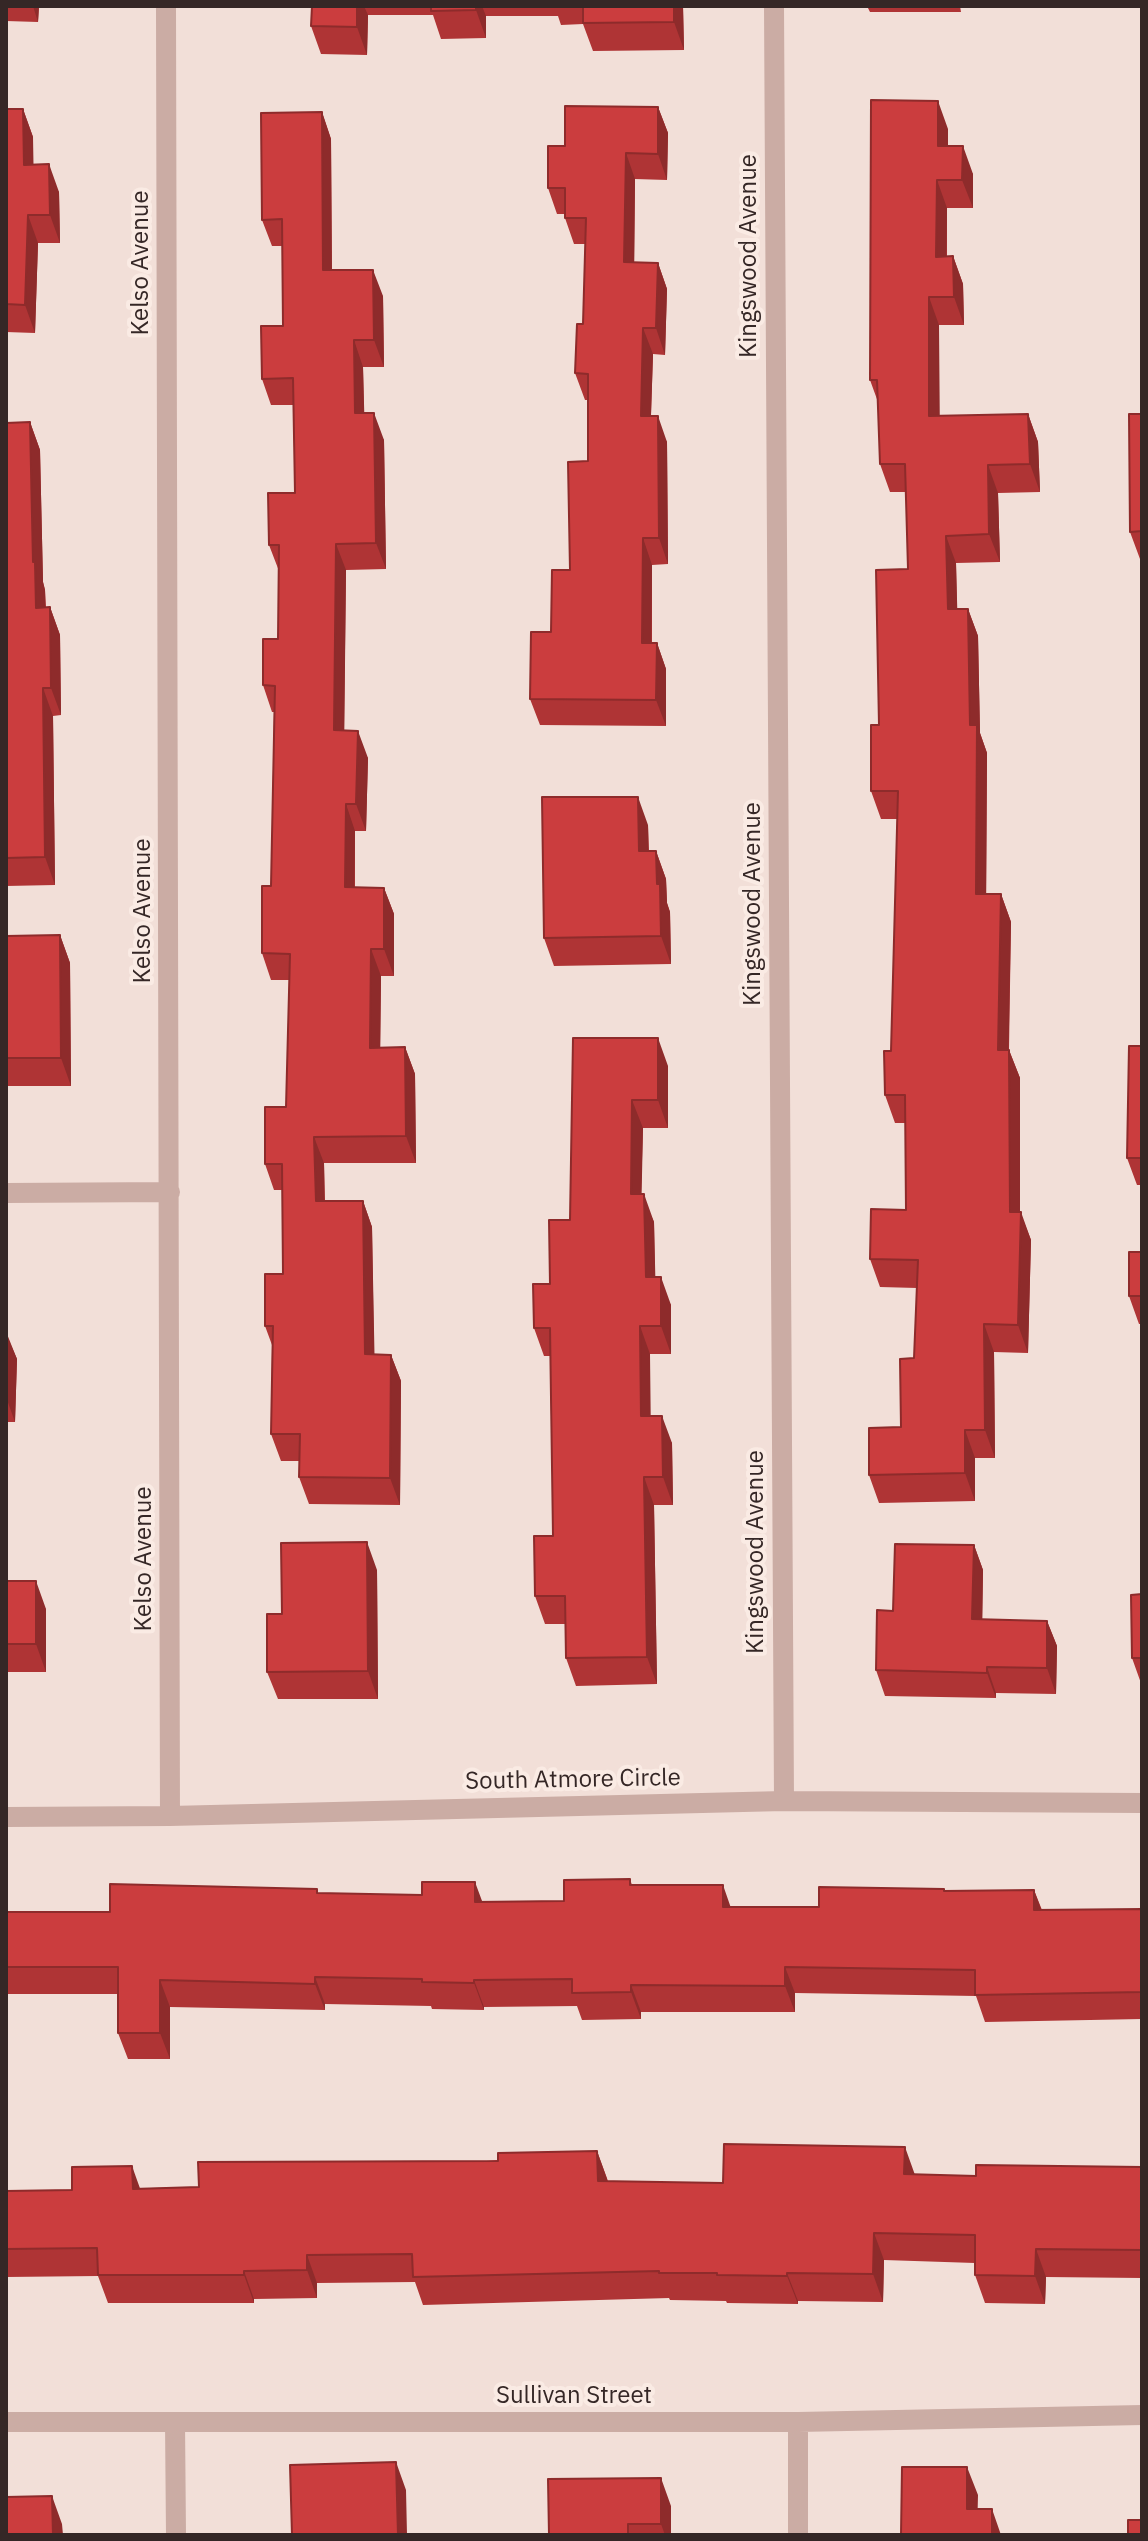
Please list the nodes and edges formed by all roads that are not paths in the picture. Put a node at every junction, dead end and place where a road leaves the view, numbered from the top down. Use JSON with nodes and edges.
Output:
{"nodes":[{"id":1,"x":166,"y":6,"type":"edge"},
{"id":2,"x":774,"y":6,"type":"edge"},
{"id":3,"x":170,"y":1192,"type":"junction"},
{"id":4,"x":6,"y":1193,"type":"edge"},
{"id":5,"x":784,"y":1801,"type":"junction"},
{"id":6,"x":1142,"y":1803,"type":"edge"},
{"id":7,"x":170,"y":1816,"type":"junction"},
{"id":8,"x":6,"y":1817,"type":"edge"},
{"id":9,"x":1142,"y":2415,"type":"edge"},
{"id":10,"x":6,"y":2422,"type":"edge"},
{"id":11,"x":175,"y":2422,"type":"junction"},
{"id":12,"x":798,"y":2422,"type":"junction"},
{"id":13,"x":176,"y":2535,"type":"edge"},
{"id":14,"x":798,"y":2535,"type":"edge"}],
"edges":[{"from":1,"to":3,"type":"street","name":"Kelso Avenue"},
{"from":2,"to":5,"type":"street","name":"Kingswood Avenue"},
{"from":3,"to":4,"type":"street"},
{"from":3,"to":7,"type":"street","name":"Kelso Avenue"},
{"from":5,"to":6,"type":"street","name":"South Atmore Circle"},
{"from":5,"to":7,"type":"street","name":"South Atmore Circle"},
{"from":7,"to":8,"type":"street","name":"South Atmore Circle"},
{"from":9,"to":12,"type":"street","name":"Sullivan Street"},
{"from":10,"to":11,"type":"street","name":"Sullivan Street"},
{"from":11,"to":12,"type":"street","name":"Sullivan Street"},
{"from":11,"to":13,"type":"street"},
{"from":12,"to":14,"type":"street"}]}
